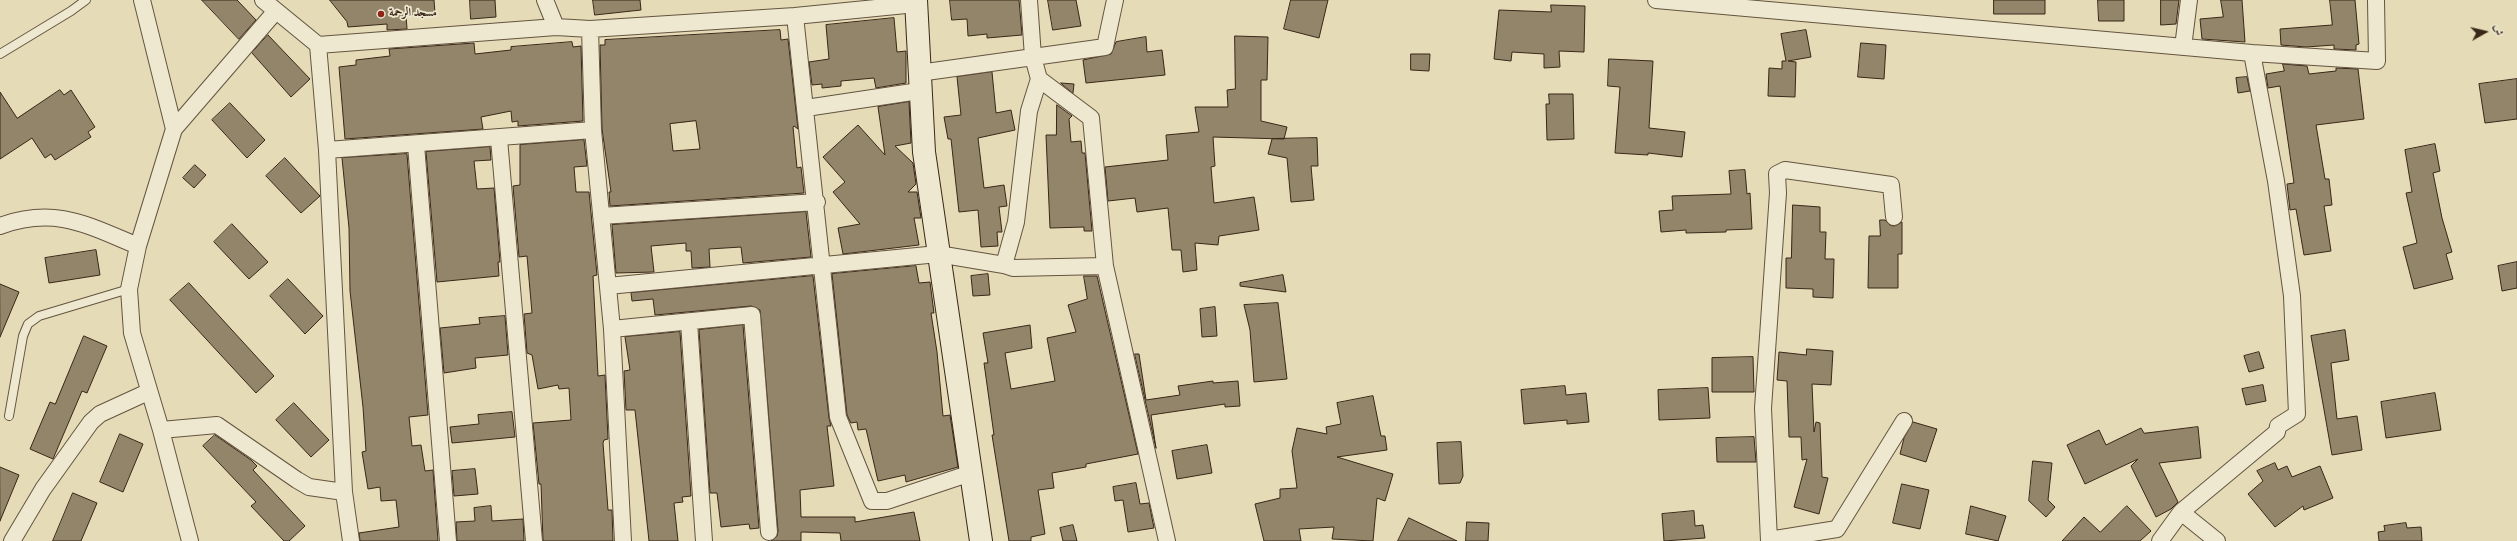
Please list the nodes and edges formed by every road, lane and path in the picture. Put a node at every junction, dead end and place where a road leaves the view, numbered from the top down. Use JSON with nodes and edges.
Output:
{"nodes":[{"id":1,"x":86,"y":0,"type":"edge"},
{"id":2,"x":142,"y":0,"type":"edge"},
{"id":3,"x":263,"y":0,"type":"edge"},
{"id":4,"x":545,"y":0,"type":"edge"},
{"id":5,"x":1029,"y":0,"type":"edge"},
{"id":6,"x":1115,"y":0,"type":"edge"},
{"id":7,"x":1656,"y":0,"type":"edge"},
{"id":8,"x":2189,"y":0,"type":"edge"},
{"id":9,"x":2376,"y":0,"type":"edge"},
{"id":10,"x":916,"y":2,"type":"edge"},
{"id":11,"x":1736,"y":4,"type":"edge"},
{"id":12,"x":276,"y":12,"type":"junction"},
{"id":13,"x":795,"y":16,"type":"junction"},
{"id":14,"x":556,"y":27,"type":"junction"},
{"id":15,"x":590,"y":29,"type":"junction"},
{"id":16,"x":318,"y":45,"type":"junction"},
{"id":17,"x":2183,"y":47,"type":"junction"},
{"id":18,"x":2252,"y":53,"type":"junction"},
{"id":19,"x":0,"y":54,"type":"edge"},
{"id":20,"x":1033,"y":57,"type":"junction"},
{"id":21,"x":1038,"y":78,"type":"junction"},
{"id":22,"x":919,"y":82,"type":"junction"},
{"id":23,"x":806,"y":108,"type":"junction"},
{"id":24,"x":174,"y":129,"type":"junction"},
{"id":25,"x":593,"y":130,"type":"junction"},
{"id":26,"x":499,"y":138,"type":"junction"},
{"id":27,"x":416,"y":145,"type":"junction"},
{"id":28,"x":327,"y":150,"type":"junction"},
{"id":29,"x":816,"y":202,"type":"junction"},
{"id":30,"x":601,"y":216,"type":"junction"},
{"id":31,"x":1894,"y":217,"type":"dead end"},
{"id":32,"x":0,"y":226,"type":"edge"},
{"id":33,"x":138,"y":246,"type":"junction"},
{"id":34,"x":938,"y":254,"type":"junction"},
{"id":35,"x":821,"y":264,"type":"junction"},
{"id":36,"x":1004,"y":265,"type":"junction"},
{"id":37,"x":1105,"y":266,"type":"junction"},
{"id":38,"x":608,"y":286,"type":"junction"},
{"id":39,"x":129,"y":289,"type":"junction"},
{"id":40,"x":689,"y":322,"type":"junction"},
{"id":41,"x":612,"y":329,"type":"junction"},
{"id":42,"x":148,"y":392,"type":"junction"},
{"id":43,"x":9,"y":416,"type":"dead end"},
{"id":44,"x":1904,"y":420,"type":"dead end"},
{"id":45,"x":161,"y":430,"type":"junction"},
{"id":46,"x":971,"y":473,"type":"junction"},
{"id":47,"x":344,"y":492,"type":"junction"},
{"id":48,"x":2181,"y":512,"type":"junction"},
{"id":49,"x":769,"y":532,"type":"dead end"},
{"id":50,"x":1769,"y":540,"type":"edge"},
{"id":51,"x":12,"y":541,"type":"edge"},
{"id":52,"x":190,"y":541,"type":"edge"},
{"id":53,"x":351,"y":541,"type":"edge"},
{"id":54,"x":448,"y":541,"type":"edge"},
{"id":55,"x":534,"y":541,"type":"edge"},
{"id":56,"x":623,"y":541,"type":"edge"},
{"id":57,"x":704,"y":541,"type":"edge"},
{"id":58,"x":980,"y":541,"type":"edge"},
{"id":59,"x":1167,"y":541,"type":"edge"},
{"id":60,"x":2160,"y":541,"type":"edge"},
{"id":61,"x":2217,"y":541,"type":"edge"}],
"edges":[{"from":1,"to":19,"type":"lane"},
{"from":2,"to":24,"type":"street"},
{"from":3,"to":12,"type":"street"},
{"from":4,"to":14,"type":"street"},
{"from":5,"to":20,"type":"street"},
{"from":6,"to":20,"type":"street"},
{"from":7,"to":11,"type":"street"},
{"from":8,"to":17,"type":"street"},
{"from":9,"to":18,"type":"street"},
{"from":10,"to":13,"type":"street"},
{"from":10,"to":22,"type":"main road"},
{"from":11,"to":17,"type":"street"},
{"from":12,"to":16,"type":"street"},
{"from":12,"to":24,"type":"street"},
{"from":13,"to":15,"type":"street"},
{"from":13,"to":23,"type":"street"},
{"from":14,"to":15,"type":"street"},
{"from":14,"to":16,"type":"street"},
{"from":15,"to":25,"type":"street"},
{"from":16,"to":28,"type":"street"},
{"from":17,"to":18,"type":"street"},
{"from":18,"to":48,"type":"street"},
{"from":20,"to":21,"type":"street"},
{"from":20,"to":22,"type":"street"},
{"from":21,"to":36,"type":"street"},
{"from":21,"to":37,"type":"street"},
{"from":22,"to":23,"type":"street"},
{"from":22,"to":34,"type":"main road"},
{"from":23,"to":29,"type":"street"},
{"from":24,"to":33,"type":"street"},
{"from":25,"to":26,"type":"street"},
{"from":25,"to":30,"type":"street"},
{"from":26,"to":27,"type":"street"},
{"from":26,"to":55,"type":"street"},
{"from":27,"to":28,"type":"street"},
{"from":27,"to":54,"type":"street"},
{"from":28,"to":47,"type":"street"},
{"from":29,"to":30,"type":"street"},
{"from":29,"to":35,"type":"street"},
{"from":30,"to":38,"type":"street"},
{"from":31,"to":50,"type":"street"},
{"from":32,"to":33,"type":"street"},
{"from":33,"to":39,"type":"street"},
{"from":34,"to":35,"type":"street"},
{"from":34,"to":36,"type":"street"},
{"from":34,"to":46,"type":"main road"},
{"from":35,"to":38,"type":"street"},
{"from":35,"to":46,"type":"street"},
{"from":36,"to":37,"type":"street"},
{"from":37,"to":59,"type":"street"},
{"from":38,"to":41,"type":"street"},
{"from":39,"to":42,"type":"street"},
{"from":39,"to":43,"type":"lane"},
{"from":40,"to":41,"type":"street"},
{"from":40,"to":49,"type":"street"},
{"from":40,"to":57,"type":"street"},
{"from":41,"to":56,"type":"street"},
{"from":42,"to":45,"type":"street"},
{"from":42,"to":51,"type":"street"},
{"from":44,"to":50,"type":"street"},
{"from":45,"to":47,"type":"street"},
{"from":45,"to":52,"type":"street"},
{"from":46,"to":58,"type":"main road"},
{"from":47,"to":53,"type":"street"},
{"from":48,"to":60,"type":"street"},
{"from":48,"to":61,"type":"street"}]}
